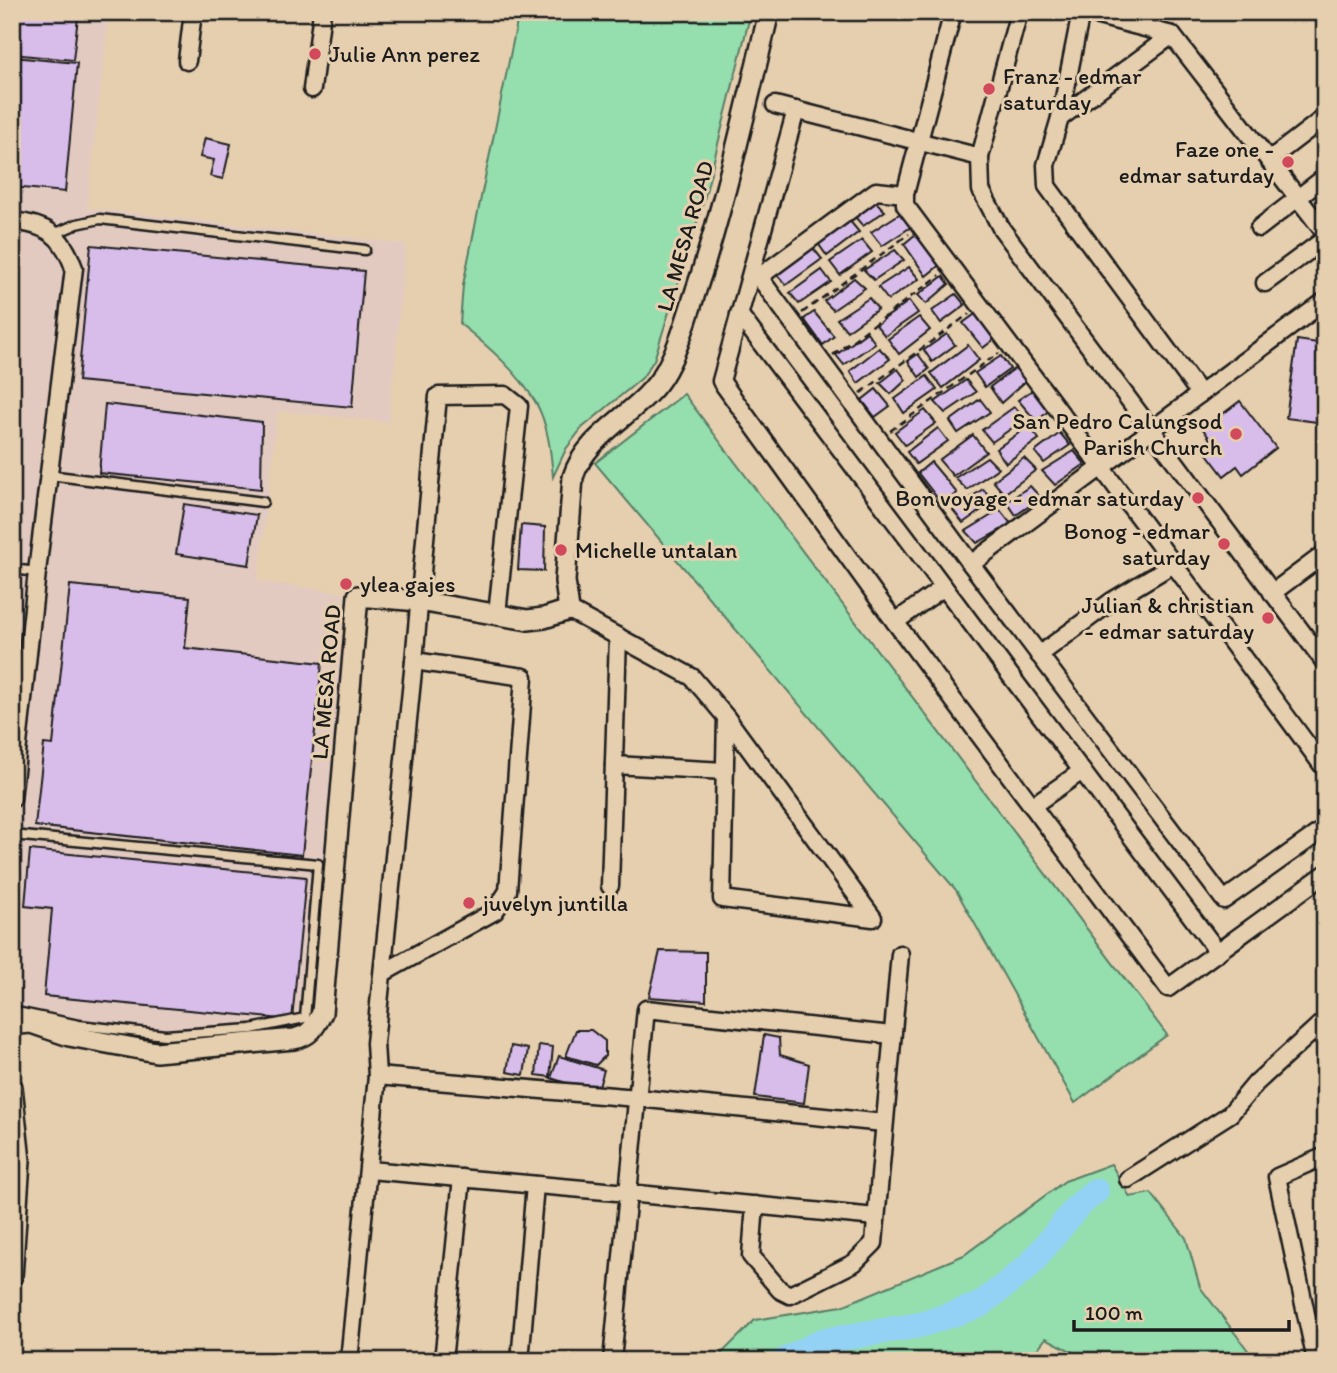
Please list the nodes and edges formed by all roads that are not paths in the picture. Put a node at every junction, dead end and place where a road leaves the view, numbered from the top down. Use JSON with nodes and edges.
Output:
{"nodes":[{"id":1,"x":193,"y":12,"type":"edge"},
{"id":2,"x":322,"y":12,"type":"edge"},
{"id":3,"x":769,"y":12,"type":"edge"},
{"id":4,"x":953,"y":12,"type":"edge"},
{"id":5,"x":1019,"y":12,"type":"edge"},
{"id":6,"x":1082,"y":12,"type":"edge"},
{"id":7,"x":1171,"y":35,"type":"junction"},
{"id":8,"x":187,"y":61,"type":"dead end"},
{"id":9,"x":312,"y":89,"type":"dead end"},
{"id":10,"x":775,"y":105,"type":"dead end"},
{"id":11,"x":796,"y":110,"type":"junction"},
{"id":12,"x":1325,"y":117,"type":"edge"},
{"id":13,"x":1060,"y":118,"type":"junction"},
{"id":14,"x":919,"y":141,"type":"junction"},
{"id":15,"x":980,"y":156,"type":"junction"},
{"id":16,"x":1269,"y":160,"type":"junction"},
{"id":17,"x":1325,"y":177,"type":"edge"},
{"id":18,"x":905,"y":194,"type":"junction"},
{"id":19,"x":1296,"y":198,"type":"junction"},
{"id":20,"x":12,"y":220,"type":"edge"},
{"id":21,"x":1259,"y":228,"type":"dead end"},
{"id":22,"x":1325,"y":233,"type":"edge"},
{"id":23,"x":54,"y":234,"type":"junction"},
{"id":24,"x":1325,"y":239,"type":"edge"},
{"id":25,"x":365,"y":250,"type":"dead end"},
{"id":26,"x":1265,"y":284,"type":"dead end"},
{"id":27,"x":1325,"y":302,"type":"edge"},
{"id":28,"x":739,"y":314,"type":"junction"},
{"id":29,"x":1200,"y":394,"type":"junction"},
{"id":30,"x":1152,"y":430,"type":"junction"},
{"id":31,"x":1101,"y":468,"type":"junction"},
{"id":32,"x":49,"y":475,"type":"junction"},
{"id":33,"x":263,"y":502,"type":"dead end"},
{"id":34,"x":1324,"y":556,"type":"edge"},
{"id":35,"x":1175,"y":563,"type":"junction"},
{"id":36,"x":971,"y":564,"type":"junction"},
{"id":37,"x":12,"y":569,"type":"edge"},
{"id":38,"x":37,"y":572,"type":"junction"},
{"id":39,"x":944,"y":587,"type":"junction"},
{"id":40,"x":1272,"y":593,"type":"junction"},
{"id":41,"x":419,"y":601,"type":"junction"},
{"id":42,"x":569,"y":610,"type":"junction"},
{"id":43,"x":498,"y":614,"type":"junction"},
{"id":44,"x":895,"y":622,"type":"junction"},
{"id":45,"x":618,"y":636,"type":"junction"},
{"id":46,"x":1039,"y":655,"type":"junction"},
{"id":47,"x":414,"y":661,"type":"junction"},
{"id":48,"x":1325,"y":663,"type":"edge"},
{"id":49,"x":726,"y":717,"type":"junction"},
{"id":50,"x":614,"y":765,"type":"junction"},
{"id":51,"x":1325,"y":769,"type":"edge"},
{"id":52,"x":725,"y":771,"type":"junction"},
{"id":53,"x":1082,"y":771,"type":"junction"},
{"id":54,"x":13,"y":793,"type":"edge"},
{"id":55,"x":12,"y":799,"type":"edge"},
{"id":56,"x":1032,"y":806,"type":"junction"},
{"id":57,"x":1325,"y":828,"type":"edge"},
{"id":58,"x":12,"y":835,"type":"edge"},
{"id":59,"x":1325,"y":874,"type":"edge"},
{"id":60,"x":610,"y":886,"type":"dead end"},
{"id":61,"x":1218,"y":952,"type":"junction"},
{"id":62,"x":900,"y":954,"type":"dead end"},
{"id":63,"x":383,"y":973,"type":"junction"},
{"id":64,"x":12,"y":1011,"type":"edge"},
{"id":65,"x":1325,"y":1020,"type":"edge"},
{"id":66,"x":12,"y":1029,"type":"edge"},
{"id":67,"x":892,"y":1035,"type":"junction"},
{"id":68,"x":377,"y":1076,"type":"junction"},
{"id":69,"x":12,"y":1087,"type":"edge"},
{"id":70,"x":637,"y":1098,"type":"junction"},
{"id":71,"x":884,"y":1123,"type":"junction"},
{"id":72,"x":1325,"y":1156,"type":"edge"},
{"id":73,"x":369,"y":1170,"type":"junction"},
{"id":74,"x":462,"y":1178,"type":"junction"},
{"id":75,"x":1128,"y":1179,"type":"dead end"},
{"id":76,"x":535,"y":1185,"type":"junction"},
{"id":77,"x":628,"y":1193,"type":"junction"},
{"id":78,"x":755,"y":1205,"type":"junction"},
{"id":79,"x":876,"y":1217,"type":"junction"},
{"id":80,"x":12,"y":1277,"type":"edge"},
{"id":81,"x":349,"y":1361,"type":"edge"},
{"id":82,"x":443,"y":1361,"type":"edge"},
{"id":83,"x":520,"y":1361,"type":"edge"},
{"id":84,"x":612,"y":1361,"type":"edge"},
{"id":85,"x":1316,"y":1361,"type":"edge"}],
"edges":[{"from":1,"to":8,"type":"street"},
{"from":2,"to":9,"type":"street"},
{"from":3,"to":42,"type":"street","name":"LA MESA ROAD"},
{"from":4,"to":14,"type":"street"},
{"from":5,"to":15,"type":"street"},
{"from":6,"to":7,"type":"street"},
{"from":6,"to":13,"type":"street"},
{"from":7,"to":13,"type":"street"},
{"from":7,"to":16,"type":"street"},
{"from":10,"to":11,"type":"street"},
{"from":11,"to":14,"type":"street"},
{"from":11,"to":28,"type":"street"},
{"from":12,"to":16,"type":"street"},
{"from":13,"to":29,"type":"street"},
{"from":14,"to":15,"type":"street"},
{"from":14,"to":18,"type":"street"},
{"from":15,"to":30,"type":"street"},
{"from":16,"to":19,"type":"street"},
{"from":17,"to":19,"type":"street"},
{"from":18,"to":31,"type":"street"},
{"from":18,"to":36,"type":"street"},
{"from":19,"to":21,"type":"street"},
{"from":19,"to":22,"type":"street"},
{"from":20,"to":23,"type":"street"},
{"from":23,"to":25,"type":"lane"},
{"from":23,"to":32,"type":"street"},
{"from":24,"to":26,"type":"street"},
{"from":27,"to":29,"type":"street"},
{"from":28,"to":39,"type":"street"},
{"from":28,"to":44,"type":"street"},
{"from":29,"to":30,"type":"street"},
{"from":30,"to":31,"type":"street"},
{"from":30,"to":40,"type":"street"},
{"from":31,"to":35,"type":"street"},
{"from":31,"to":36,"type":"street"},
{"from":32,"to":33,"type":"lane"},
{"from":32,"to":38,"type":"street"},
{"from":34,"to":40,"type":"street"},
{"from":35,"to":46,"type":"street"},
{"from":35,"to":51,"type":"street"},
{"from":36,"to":46,"type":"street"},
{"from":37,"to":38,"type":"lane"},
{"from":38,"to":54,"type":"street"},
{"from":39,"to":44,"type":"street"},
{"from":39,"to":53,"type":"street"},
{"from":40,"to":48,"type":"street"},
{"from":41,"to":43,"type":"street","name":"LA MESA ROAD"},
{"from":41,"to":43,"type":"street"},
{"from":41,"to":47,"type":"street"},
{"from":41,"to":66,"type":"street","name":"LA MESA ROAD"},
{"from":42,"to":43,"type":"street","name":"LA MESA ROAD"},
{"from":42,"to":45,"type":"street"},
{"from":44,"to":56,"type":"street"},
{"from":45,"to":49,"type":"street"},
{"from":45,"to":50,"type":"street"},
{"from":46,"to":57,"type":"street"},
{"from":47,"to":63,"type":"street"},
{"from":47,"to":63,"type":"street"},
{"from":49,"to":52,"type":"street"},
{"from":49,"to":52,"type":"street"},
{"from":50,"to":52,"type":"street"},
{"from":50,"to":60,"type":"street"},
{"from":53,"to":56,"type":"street"},
{"from":53,"to":61,"type":"street"},
{"from":54,"to":55,"type":"street"},
{"from":56,"to":61,"type":"street"},
{"from":58,"to":64,"type":"lane"},
{"from":59,"to":61,"type":"street"},
{"from":62,"to":67,"type":"street"},
{"from":63,"to":68,"type":"street"},
{"from":65,"to":75,"type":"street"},
{"from":67,"to":70,"type":"street"},
{"from":67,"to":71,"type":"street"},
{"from":68,"to":70,"type":"street"},
{"from":68,"to":73,"type":"street"},
{"from":69,"to":80,"type":"street"},
{"from":70,"to":71,"type":"street"},
{"from":70,"to":77,"type":"street"},
{"from":71,"to":79,"type":"street"},
{"from":72,"to":85,"type":"street"},
{"from":73,"to":74,"type":"street"},
{"from":73,"to":81,"type":"street"},
{"from":74,"to":76,"type":"street"},
{"from":74,"to":82,"type":"street"},
{"from":76,"to":77,"type":"street"},
{"from":76,"to":83,"type":"street"},
{"from":77,"to":78,"type":"street"},
{"from":77,"to":84,"type":"street"},
{"from":78,"to":79,"type":"street"},
{"from":78,"to":79,"type":"street"}]}
